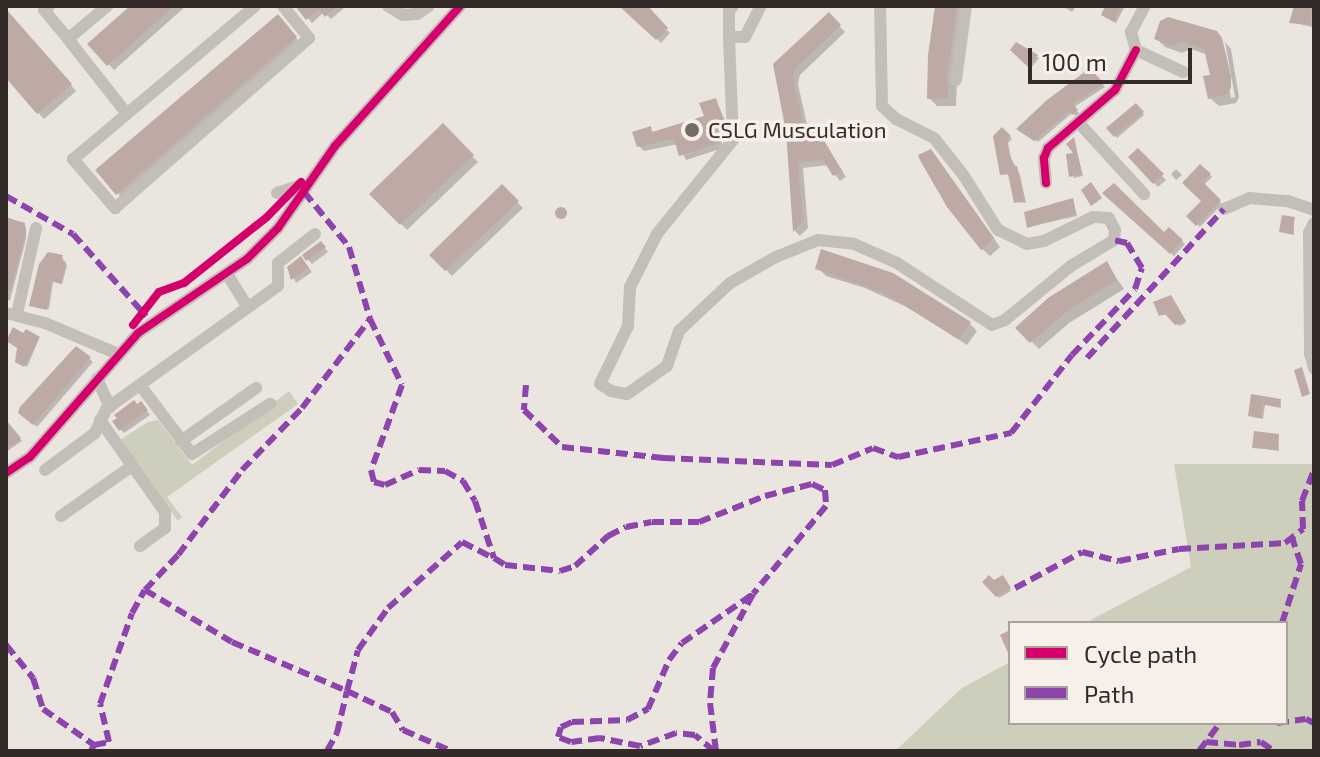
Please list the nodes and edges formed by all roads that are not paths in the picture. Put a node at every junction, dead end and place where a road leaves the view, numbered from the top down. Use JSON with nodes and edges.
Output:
{"nodes":[{"id":1,"x":107,"y":6,"type":"edge"},
{"id":2,"x":255,"y":6,"type":"edge"},
{"id":3,"x":283,"y":6,"type":"edge"},
{"id":4,"x":388,"y":6,"type":"edge"},
{"id":5,"x":429,"y":6,"type":"edge"},
{"id":6,"x":460,"y":6,"type":"edge"},
{"id":7,"x":733,"y":6,"type":"edge"},
{"id":8,"x":761,"y":6,"type":"edge"},
{"id":9,"x":880,"y":6,"type":"edge"},
{"id":10,"x":966,"y":6,"type":"edge"},
{"id":11,"x":1145,"y":6,"type":"edge"},
{"id":12,"x":44,"y":7,"type":"edge"},
{"id":13,"x":729,"y":37,"type":"junction"},
{"id":14,"x":68,"y":39,"type":"junction"},
{"id":15,"x":1136,"y":50,"type":"junction"},
{"id":16,"x":1183,"y":72,"type":"dead end"},
{"id":17,"x":956,"y":80,"type":"dead end"},
{"id":18,"x":127,"y":114,"type":"junction"},
{"id":19,"x":1078,"y":122,"type":"junction"},
{"id":20,"x":1046,"y":183,"type":"dead end"},
{"id":21,"x":304,"y":192,"type":"junction"},
{"id":22,"x":277,"y":193,"type":"dead end"},
{"id":23,"x":1144,"y":194,"type":"dead end"},
{"id":24,"x":1224,"y":209,"type":"dead end"},
{"id":25,"x":1314,"y":210,"type":"edge"},
{"id":26,"x":1314,"y":223,"type":"edge"},
{"id":27,"x":36,"y":228,"type":"dead end"},
{"id":28,"x":315,"y":234,"type":"dead end"},
{"id":29,"x":227,"y":274,"type":"junction"},
{"id":30,"x":248,"y":307,"type":"junction"},
{"id":31,"x":11,"y":314,"type":"edge"},
{"id":32,"x":118,"y":354,"type":"junction"},
{"id":33,"x":1314,"y":368,"type":"edge"},
{"id":34,"x":97,"y":379,"type":"junction"},
{"id":35,"x":140,"y":385,"type":"junction"},
{"id":36,"x":256,"y":388,"type":"dead end"},
{"id":37,"x":108,"y":402,"type":"junction"},
{"id":38,"x":270,"y":404,"type":"dead end"},
{"id":39,"x":100,"y":420,"type":"junction"},
{"id":40,"x":181,"y":441,"type":"junction"},
{"id":41,"x":132,"y":466,"type":"junction"},
{"id":42,"x":45,"y":470,"type":"dead end"},
{"id":43,"x":6,"y":473,"type":"edge"},
{"id":44,"x":61,"y":516,"type":"dead end"},
{"id":45,"x":140,"y":546,"type":"dead end"}],
"edges":[{"from":1,"to":14,"type":"street"},
{"from":2,"to":18,"type":"street"},
{"from":3,"to":18,"type":"street"},
{"from":4,"to":5,"type":"street"},
{"from":6,"to":21,"type":"street"},
{"from":7,"to":13,"type":"street"},
{"from":8,"to":13,"type":"street"},
{"from":9,"to":13,"type":"street"},
{"from":10,"to":17,"type":"street"},
{"from":11,"to":15,"type":"street"},
{"from":12,"to":14,"type":"street"},
{"from":14,"to":18,"type":"street"},
{"from":15,"to":16,"type":"street"},
{"from":15,"to":19,"type":"street"},
{"from":19,"to":20,"type":"street"},
{"from":19,"to":23,"type":"street"},
{"from":21,"to":22,"type":"street"},
{"from":21,"to":29,"type":"street"},
{"from":24,"to":25,"type":"street"},
{"from":26,"to":33,"type":"street"},
{"from":27,"to":31,"type":"street"},
{"from":28,"to":30,"type":"street"},
{"from":29,"to":30,"type":"street"},
{"from":29,"to":32,"type":"street"},
{"from":30,"to":35,"type":"street"},
{"from":31,"to":32,"type":"street"},
{"from":32,"to":34,"type":"street"},
{"from":34,"to":37,"type":"street"},
{"from":34,"to":43,"type":"street"},
{"from":35,"to":37,"type":"street"},
{"from":35,"to":40,"type":"street"},
{"from":36,"to":40,"type":"street"},
{"from":37,"to":39,"type":"street"},
{"from":38,"to":40,"type":"street"},
{"from":39,"to":41,"type":"street"},
{"from":39,"to":42,"type":"street"},
{"from":41,"to":44,"type":"street"},
{"from":41,"to":45,"type":"street"}]}
